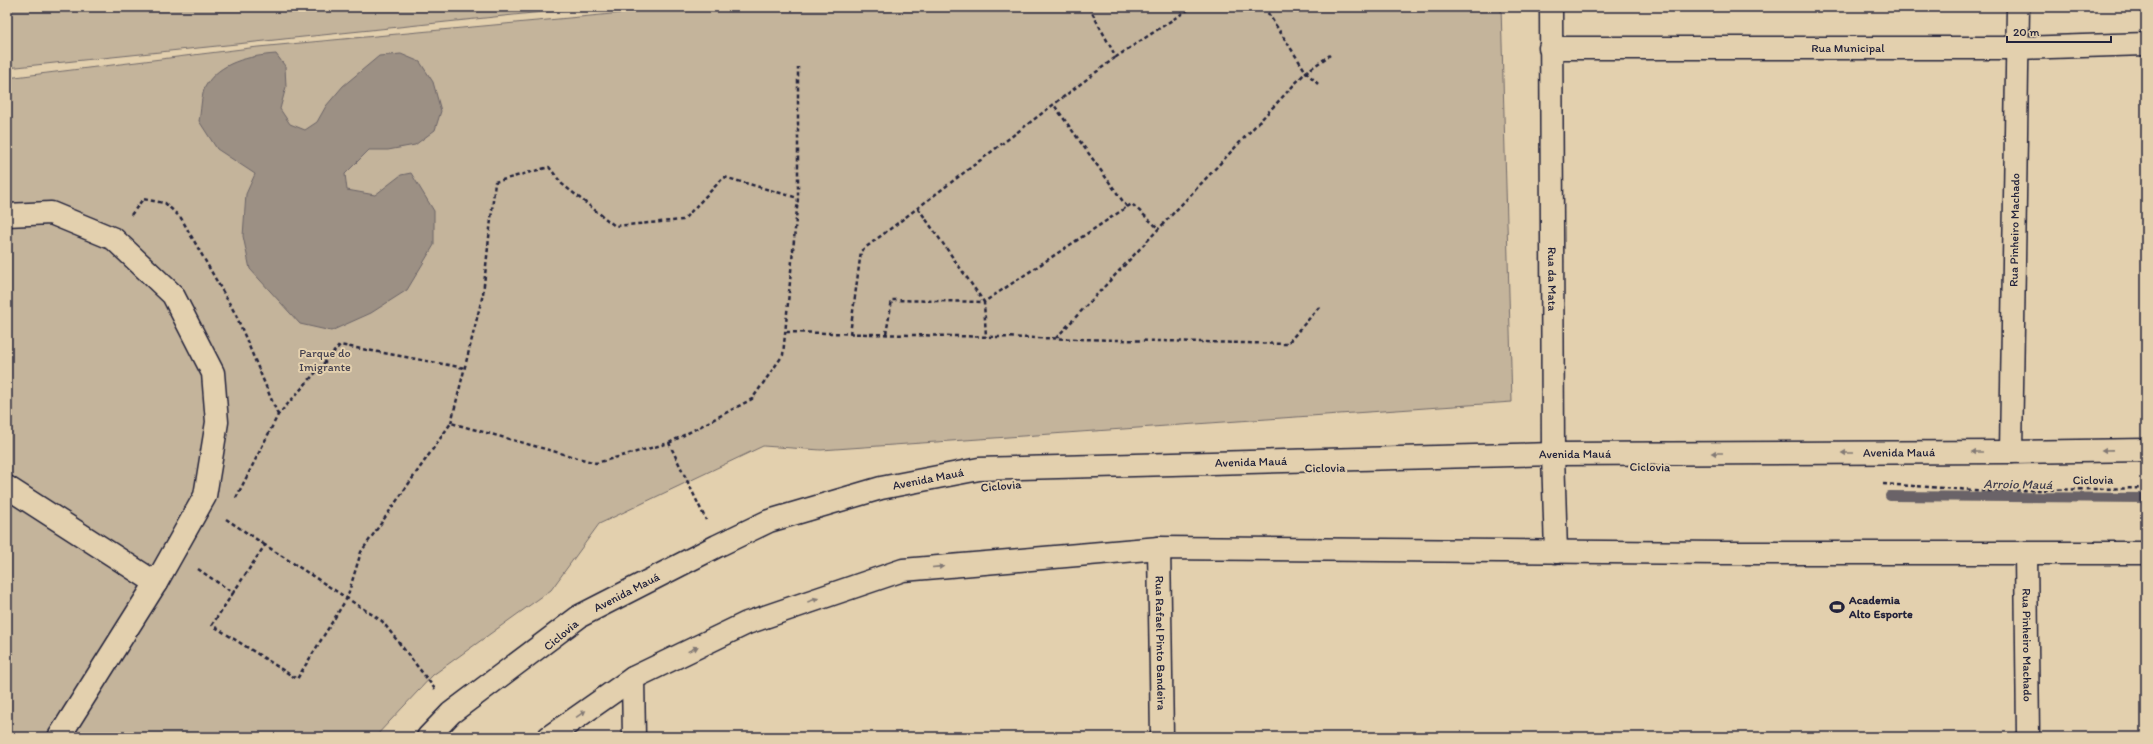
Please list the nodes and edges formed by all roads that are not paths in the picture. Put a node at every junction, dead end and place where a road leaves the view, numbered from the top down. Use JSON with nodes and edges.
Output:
{"nodes":[{"id":1,"x":1550,"y":7,"type":"edge"},
{"id":2,"x":2018,"y":7,"type":"edge"},
{"id":3,"x":2146,"y":44,"type":"edge"},
{"id":4,"x":1550,"y":48,"type":"junction"},
{"id":5,"x":2017,"y":48,"type":"junction"},
{"id":6,"x":7,"y":215,"type":"edge"},
{"id":7,"x":2146,"y":450,"type":"edge"},
{"id":8,"x":2011,"y":452,"type":"junction"},
{"id":9,"x":1553,"y":454,"type":"junction"},
{"id":10,"x":7,"y":487,"type":"edge"},
{"id":11,"x":1159,"y":548,"type":"junction"},
{"id":12,"x":1556,"y":552,"type":"junction"},
{"id":13,"x":2026,"y":553,"type":"junction"},
{"id":14,"x":2146,"y":553,"type":"edge"},
{"id":15,"x":156,"y":583,"type":"junction"},
{"id":16,"x":633,"y":678,"type":"junction"},
{"id":17,"x":59,"y":737,"type":"edge"},
{"id":18,"x":428,"y":737,"type":"edge"},
{"id":19,"x":549,"y":737,"type":"edge"},
{"id":20,"x":634,"y":737,"type":"edge"},
{"id":21,"x":1162,"y":737,"type":"edge"},
{"id":22,"x":2028,"y":737,"type":"edge"}],
"edges":[{"from":1,"to":4,"type":"main road","name":"Rua da Mata"},
{"from":2,"to":5,"type":"main road","name":"Rua Pinheiro Machado"},
{"from":3,"to":5,"type":"main road","name":"Rua Municipal"},
{"from":4,"to":5,"type":"main road","name":"Rua Municipal"},
{"from":4,"to":9,"type":"main road","name":"Rua da Mata"},
{"from":5,"to":8,"type":"main road","name":"Rua Pinheiro Machado"},
{"from":6,"to":15,"type":"main road"},
{"from":7,"to":8,"type":"main road","name":"Avenida Mauá","one_way":true},
{"from":8,"to":9,"type":"main road","name":"Avenida Mauá","one_way":true},
{"from":9,"to":12,"type":"main road","name":"Rua da Mata"},
{"from":9,"to":18,"type":"main road","name":"Avenida Mauá"},
{"from":10,"to":15,"type":"main road"},
{"from":11,"to":12,"type":"main road"},
{"from":16,"to":11,"type":"main road","one_way":true},
{"from":11,"to":21,"type":"main road","name":"Rua Rafael Pinto Bandeira"},
{"from":12,"to":13,"type":"main road"},
{"from":13,"to":14,"type":"main road"},
{"from":13,"to":22,"type":"main road","name":"Rua Pinheiro Machado"},
{"from":15,"to":17,"type":"main road"},
{"from":19,"to":16,"type":"main road","one_way":true},
{"from":16,"to":20,"type":"main road"}]}
